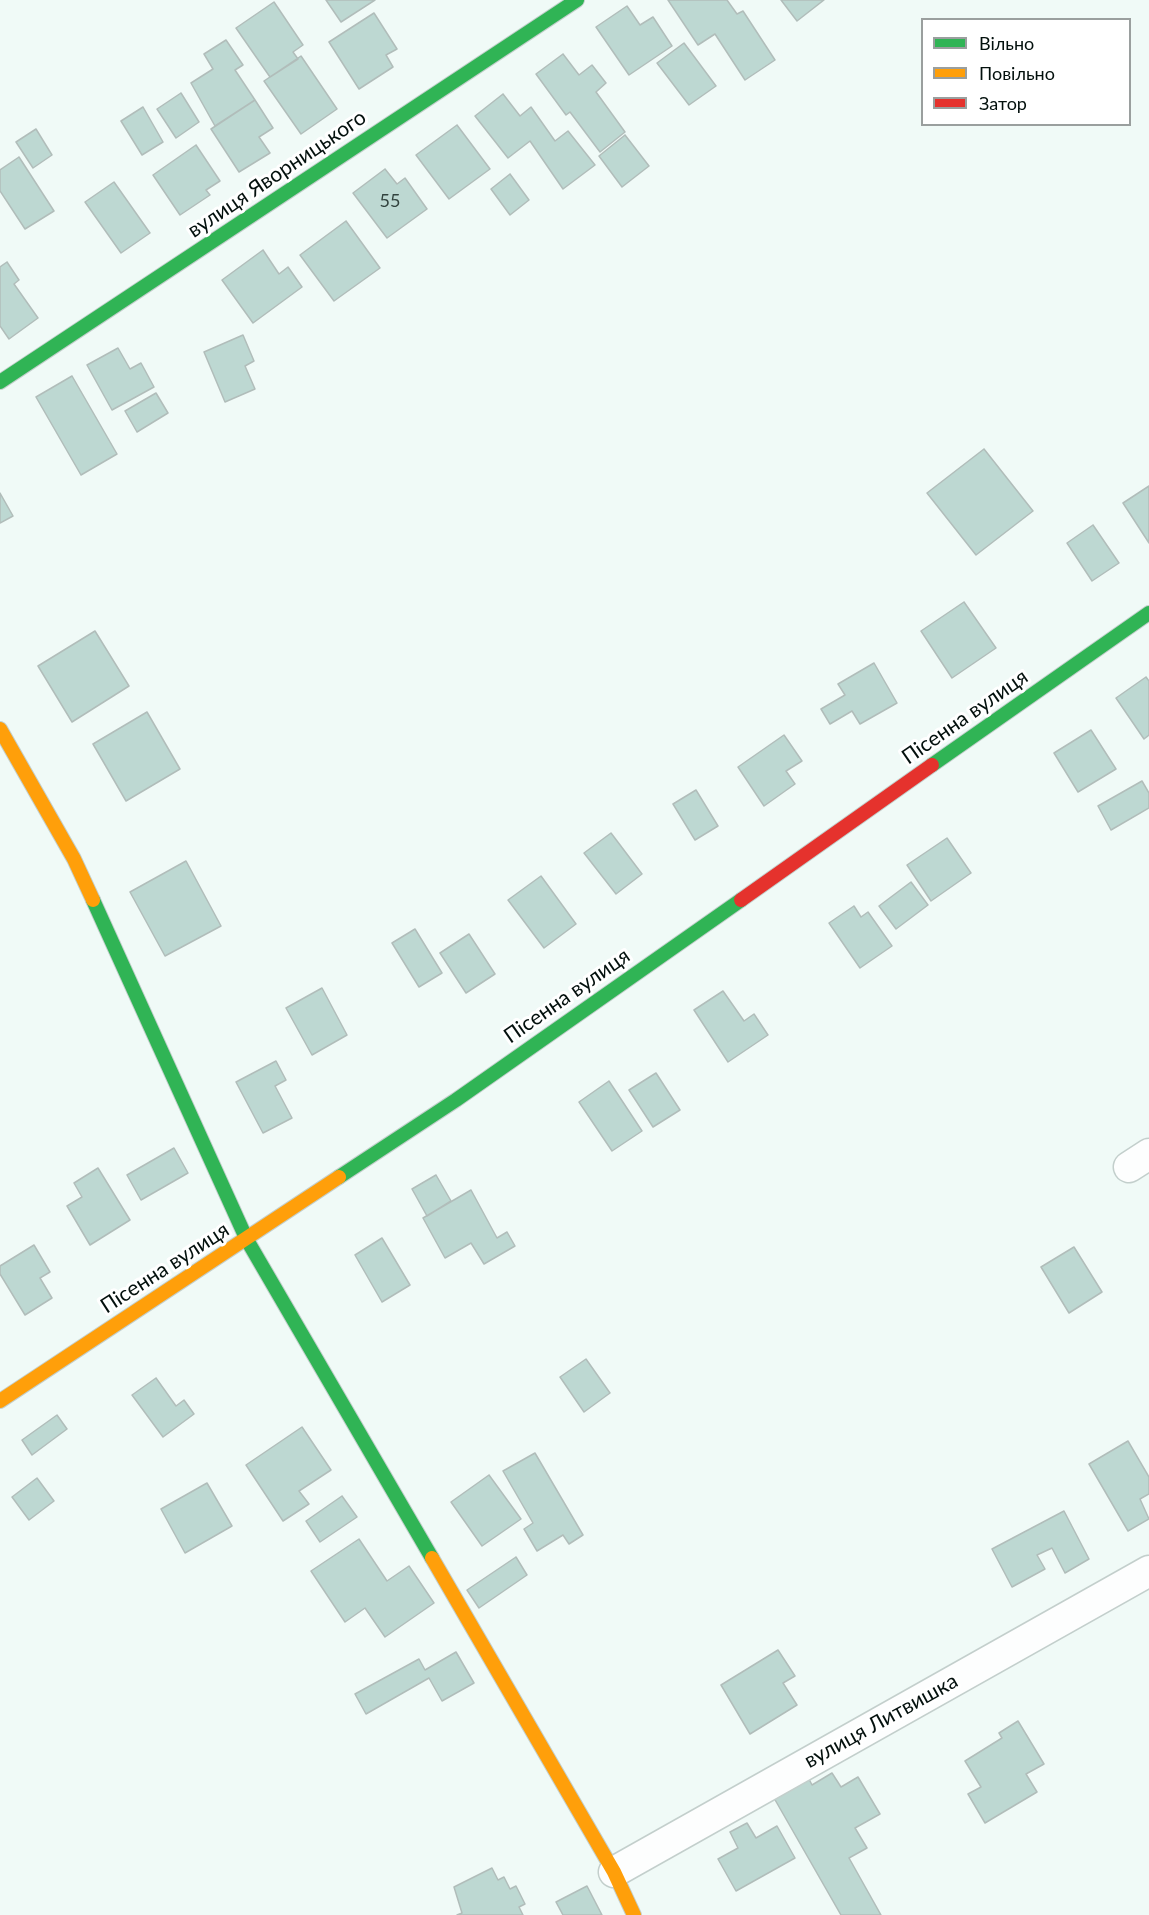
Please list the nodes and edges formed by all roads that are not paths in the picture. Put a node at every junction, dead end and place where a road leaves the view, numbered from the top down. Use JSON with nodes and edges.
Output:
{"nodes":[{"id":1,"x":577,"y":0,"type":"edge"},
{"id":2,"x":0,"y":382,"type":"edge"},
{"id":3,"x":1149,"y":613,"type":"edge"},
{"id":4,"x":0,"y":729,"type":"edge"},
{"id":5,"x":247,"y":1240,"type":"junction"},
{"id":6,"x":0,"y":1401,"type":"edge"},
{"id":7,"x":1149,"y":1571,"type":"edge"},
{"id":8,"x":614,"y":1872,"type":"junction"},
{"id":9,"x":634,"y":1915,"type":"edge"}],
"edges":[{"from":1,"to":2,"type":"street","name":"вулиця Яворницького"},
{"from":3,"to":5,"type":"street","name":"Пісенна вулиця"},
{"from":4,"to":5,"type":"street"},
{"from":5,"to":6,"type":"street","name":"Пісенна вулиця"},
{"from":5,"to":8,"type":"street"},
{"from":7,"to":8,"type":"street","name":"вулиця Литвишка"},
{"from":8,"to":9,"type":"street"}]}
